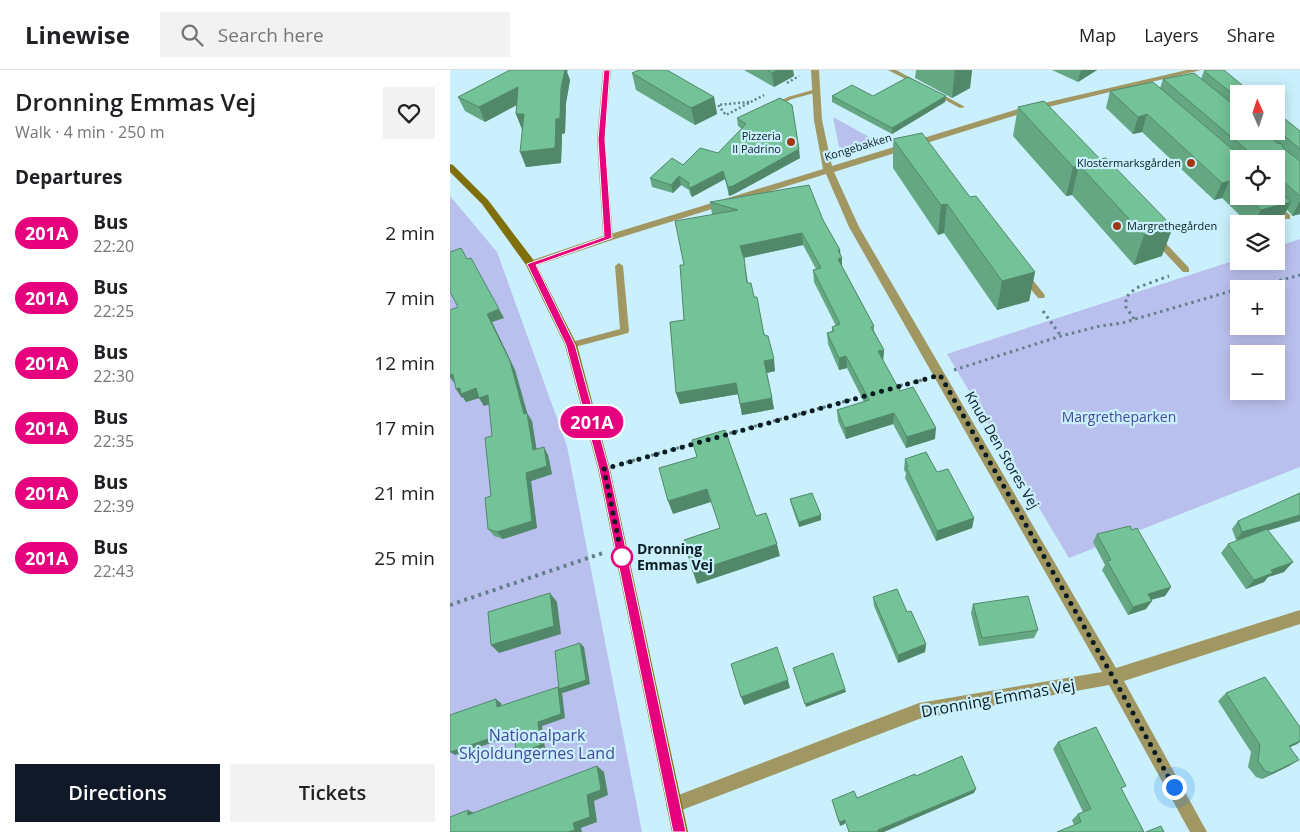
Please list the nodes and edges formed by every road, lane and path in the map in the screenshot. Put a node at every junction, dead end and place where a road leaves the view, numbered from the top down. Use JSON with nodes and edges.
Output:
{"nodes":[{"id":1,"x":607,"y":70,"type":"edge"},
{"id":2,"x":815,"y":70,"type":"edge"},
{"id":3,"x":891,"y":70,"type":"edge"},
{"id":4,"x":1197,"y":70,"type":"edge"},
{"id":5,"x":804,"y":74,"type":"dead end"},
{"id":6,"x":781,"y":86,"type":"dead end"},
{"id":7,"x":923,"y":86,"type":"edge"},
{"id":8,"x":931,"y":90,"type":"edge"},
{"id":9,"x":816,"y":91,"type":"junction"},
{"id":10,"x":765,"y":94,"type":"dead end"},
{"id":11,"x":749,"y":102,"type":"junction"},
{"id":12,"x":962,"y":107,"type":"dead end"},
{"id":13,"x":767,"y":109,"type":"edge"},
{"id":14,"x":450,"y":166,"type":"edge"},
{"id":15,"x":828,"y":169,"type":"junction"},
{"id":16,"x":1274,"y":205,"type":"edge"},
{"id":17,"x":1287,"y":217,"type":"edge"},
{"id":18,"x":1151,"y":233,"type":"edge"},
{"id":19,"x":608,"y":238,"type":"junction"},
{"id":20,"x":531,"y":264,"type":"junction"},
{"id":21,"x":619,"y":266,"type":"dead end"},
{"id":22,"x":1017,"y":266,"type":"edge"},
{"id":23,"x":1186,"y":270,"type":"joint"},
{"id":24,"x":1300,"y":275,"type":"edge"},
{"id":25,"x":1040,"y":296,"type":"joint"},
{"id":26,"x":1134,"y":320,"type":"junction"},
{"id":27,"x":1061,"y":336,"type":"junction"},
{"id":28,"x":571,"y":345,"type":"junction"},
{"id":29,"x":940,"y":375,"type":"junction"},
{"id":30,"x":892,"y":388,"type":"edge"},
{"id":31,"x":873,"y":393,"type":"edge"},
{"id":32,"x":719,"y":436,"type":"edge"},
{"id":33,"x":700,"y":442,"type":"edge"},
{"id":34,"x":604,"y":469,"type":"junction"},
{"id":35,"x":620,"y":547,"type":"junction"},
{"id":36,"x":450,"y":605,"type":"edge"},
{"id":37,"x":1300,"y":617,"type":"edge"},
{"id":38,"x":1113,"y":677,"type":"junction"},
{"id":39,"x":674,"y":805,"type":"junction"},
{"id":40,"x":680,"y":832,"type":"edge"},
{"id":41,"x":1199,"y":832,"type":"edge"}],
"edges":[{"from":1,"to":19,"type":"street"},
{"from":2,"to":9,"type":"street","name":"Knud Den Stores Vej"},
{"from":3,"to":7,"type":"lane"},
{"from":4,"to":15,"type":"street","name":"Kongebakken"},
{"from":5,"to":6,"type":"path"},
{"from":8,"to":12,"type":"lane"},
{"from":9,"to":13,"type":"lane"},
{"from":9,"to":15,"type":"street","name":"Knud Den Stores Vej"},
{"from":10,"to":11,"type":"path"},
{"from":11,"to":11,"type":"path"},
{"from":14,"to":20,"type":"main road"},
{"from":15,"to":19,"type":"street","name":"Kongebakken"},
{"from":15,"to":29,"type":"street","name":"Knud Den Stores Vej"},
{"from":16,"to":17,"type":"lane"},
{"from":18,"to":23,"type":"lane"},
{"from":19,"to":20,"type":"street","name":"Kongebakken"},
{"from":20,"to":28,"type":"main road"},
{"from":21,"to":28,"type":"lane"},
{"from":22,"to":25,"type":"lane"},
{"from":23,"to":26,"type":"path"},
{"from":24,"to":26,"type":"path"},
{"from":25,"to":27,"type":"path"},
{"from":26,"to":27,"type":"path"},
{"from":27,"to":29,"type":"path"},
{"from":28,"to":34,"type":"main road"},
{"from":29,"to":30,"type":"path"},
{"from":29,"to":38,"type":"street","name":"Knud Den Stores Vej"},
{"from":31,"to":32,"type":"path"},
{"from":33,"to":34,"type":"path"},
{"from":34,"to":35,"type":"main road"},
{"from":35,"to":36,"type":"path"},
{"from":35,"to":39,"type":"main road"},
{"from":37,"to":38,"type":"street","name":"Dronning Emmas Vej"},
{"from":38,"to":39,"type":"street","name":"Dronning Emmas Vej"},
{"from":38,"to":41,"type":"street","name":"Knud Den Stores Vej"},
{"from":39,"to":40,"type":"main road"}]}
